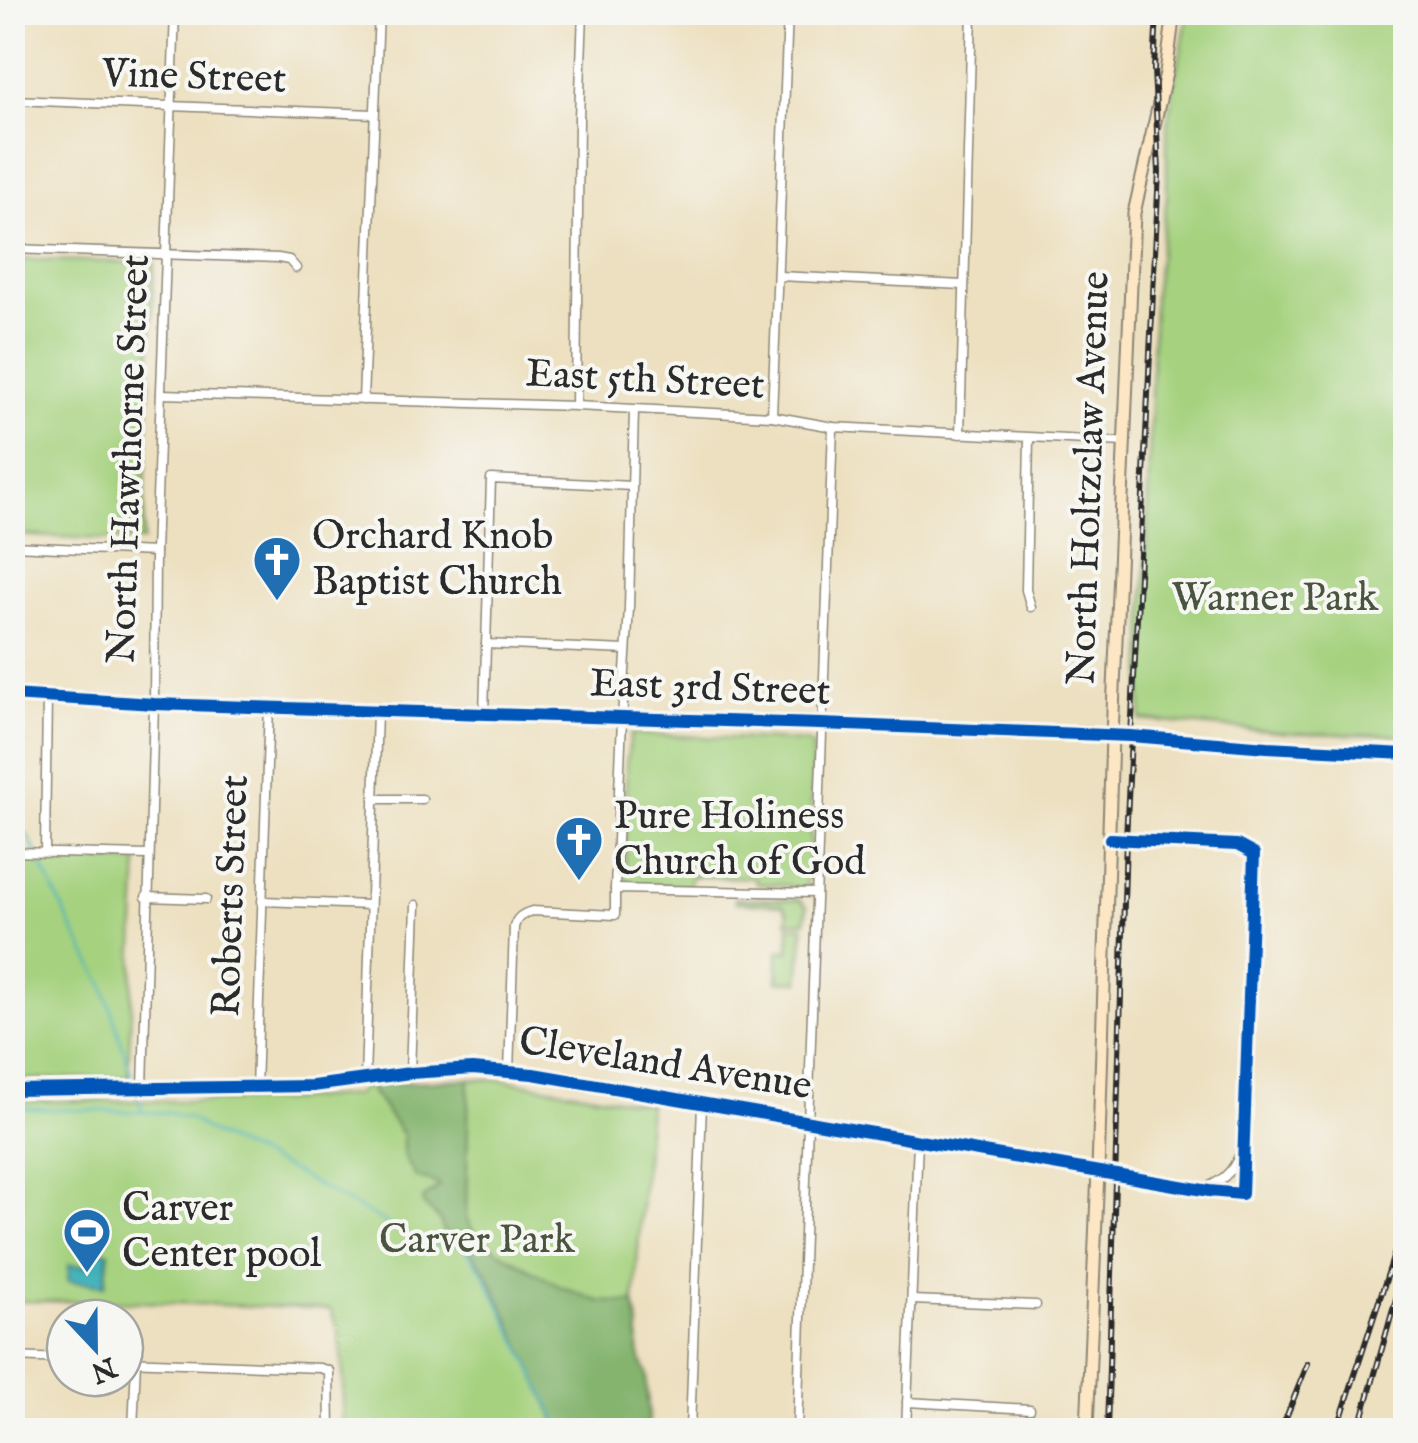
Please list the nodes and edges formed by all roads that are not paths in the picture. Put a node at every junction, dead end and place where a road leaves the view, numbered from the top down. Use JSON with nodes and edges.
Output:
{"nodes":[{"id":1,"x":175,"y":12,"type":"edge"},
{"id":2,"x":379,"y":12,"type":"edge"},
{"id":3,"x":583,"y":12,"type":"edge"},
{"id":4,"x":788,"y":12,"type":"edge"},
{"id":5,"x":972,"y":12,"type":"edge"},
{"id":6,"x":1174,"y":12,"type":"edge"},
{"id":7,"x":12,"y":100,"type":"edge"},
{"id":8,"x":171,"y":107,"type":"junction"},
{"id":9,"x":374,"y":114,"type":"junction"},
{"id":10,"x":12,"y":249,"type":"edge"},
{"id":11,"x":166,"y":253,"type":"junction"},
{"id":12,"x":296,"y":268,"type":"dead end"},
{"id":13,"x":779,"y":276,"type":"junction"},
{"id":14,"x":963,"y":285,"type":"junction"},
{"id":15,"x":161,"y":394,"type":"junction"},
{"id":16,"x":363,"y":400,"type":"junction"},
{"id":17,"x":576,"y":406,"type":"junction"},
{"id":18,"x":634,"y":410,"type":"junction"},
{"id":19,"x":772,"y":416,"type":"junction"},
{"id":20,"x":833,"y":427,"type":"junction"},
{"id":21,"x":960,"y":434,"type":"junction"},
{"id":22,"x":1030,"y":438,"type":"junction"},
{"id":23,"x":1124,"y":442,"type":"junction"},
{"id":24,"x":632,"y":486,"type":"junction"},
{"id":25,"x":12,"y":546,"type":"edge"},
{"id":26,"x":155,"y":552,"type":"junction"},
{"id":27,"x":1032,"y":607,"type":"dead end"},
{"id":28,"x":486,"y":644,"type":"junction"},
{"id":29,"x":626,"y":650,"type":"junction"},
{"id":30,"x":12,"y":695,"type":"edge"},
{"id":31,"x":47,"y":696,"type":"junction"},
{"id":32,"x":154,"y":704,"type":"junction"},
{"id":33,"x":269,"y":706,"type":"junction"},
{"id":34,"x":377,"y":712,"type":"junction"},
{"id":35,"x":484,"y":715,"type":"junction"},
{"id":36,"x":622,"y":719,"type":"junction"},
{"id":37,"x":820,"y":724,"type":"junction"},
{"id":38,"x":1112,"y":736,"type":"junction"},
{"id":39,"x":1401,"y":754,"type":"edge"},
{"id":40,"x":374,"y":799,"type":"junction"},
{"id":41,"x":422,"y":799,"type":"dead end"},
{"id":42,"x":1110,"y":839,"type":"junction"},
{"id":43,"x":12,"y":852,"type":"edge"},
{"id":44,"x":45,"y":852,"type":"junction"},
{"id":45,"x":148,"y":855,"type":"junction"},
{"id":46,"x":615,"y":888,"type":"junction"},
{"id":47,"x":815,"y":893,"type":"junction"},
{"id":48,"x":146,"y":896,"type":"junction"},
{"id":49,"x":206,"y":899,"type":"dead end"},
{"id":50,"x":262,"y":901,"type":"junction"},
{"id":51,"x":370,"y":905,"type":"junction"},
{"id":52,"x":416,"y":905,"type":"dead end"},
{"id":53,"x":509,"y":1072,"type":"junction"},
{"id":54,"x":410,"y":1073,"type":"junction"},
{"id":55,"x":365,"y":1079,"type":"junction"},
{"id":56,"x":143,"y":1088,"type":"junction"},
{"id":57,"x":256,"y":1088,"type":"junction"},
{"id":58,"x":12,"y":1090,"type":"edge"},
{"id":59,"x":702,"y":1104,"type":"junction"},
{"id":60,"x":808,"y":1120,"type":"junction"},
{"id":61,"x":1244,"y":1134,"type":"junction"},
{"id":62,"x":918,"y":1141,"type":"junction"},
{"id":63,"x":1098,"y":1171,"type":"junction"},
{"id":64,"x":1200,"y":1190,"type":"junction"},
{"id":65,"x":912,"y":1300,"type":"junction"},
{"id":66,"x":1036,"y":1305,"type":"dead end"},
{"id":67,"x":12,"y":1357,"type":"edge"},
{"id":68,"x":45,"y":1358,"type":"edge"},
{"id":69,"x":145,"y":1362,"type":"edge"},
{"id":70,"x":134,"y":1398,"type":"edge"},
{"id":71,"x":908,"y":1402,"type":"junction"},
{"id":72,"x":1030,"y":1409,"type":"dead end"},
{"id":73,"x":133,"y":1430,"type":"edge"},
{"id":74,"x":330,"y":1430,"type":"edge"},
{"id":75,"x":690,"y":1430,"type":"edge"},
{"id":76,"x":797,"y":1430,"type":"edge"},
{"id":77,"x":906,"y":1430,"type":"edge"},
{"id":78,"x":1087,"y":1430,"type":"edge"}],
"edges":[{"from":1,"to":8,"type":"street","name":"North Hawthorne Street"},
{"from":2,"to":9,"type":"street"},
{"from":3,"to":17,"type":"street"},
{"from":4,"to":13,"type":"street"},
{"from":5,"to":14,"type":"street"},
{"from":6,"to":23,"type":"main road","name":"North Holtzclaw Avenue"},
{"from":7,"to":8,"type":"street","name":"Vine Street"},
{"from":8,"to":9,"type":"street","name":"Vine Street"},
{"from":8,"to":11,"type":"street","name":"North Hawthorne Street"},
{"from":9,"to":16,"type":"street"},
{"from":10,"to":11,"type":"street"},
{"from":11,"to":12,"type":"street"},
{"from":11,"to":15,"type":"street","name":"North Hawthorne Street"},
{"from":13,"to":14,"type":"street"},
{"from":13,"to":19,"type":"street"},
{"from":14,"to":21,"type":"street"},
{"from":15,"to":16,"type":"street","name":"East 5th Street"},
{"from":15,"to":26,"type":"street","name":"North Hawthorne Street"},
{"from":16,"to":17,"type":"street","name":"East 5th Street"},
{"from":17,"to":18,"type":"street","name":"East 5th Street"},
{"from":18,"to":19,"type":"street","name":"East 5th Street"},
{"from":18,"to":24,"type":"street"},
{"from":19,"to":20,"type":"street","name":"East 5th Street"},
{"from":20,"to":21,"type":"street","name":"East 5th Street"},
{"from":20,"to":37,"type":"street"},
{"from":21,"to":22,"type":"street","name":"East 5th Street"},
{"from":22,"to":23,"type":"street","name":"East 5th Street"},
{"from":22,"to":27,"type":"street"},
{"from":23,"to":38,"type":"main road","name":"North Holtzclaw Avenue"},
{"from":24,"to":28,"type":"street"},
{"from":24,"to":29,"type":"street"},
{"from":25,"to":26,"type":"street"},
{"from":26,"to":32,"type":"street","name":"North Hawthorne Street"},
{"from":28,"to":29,"type":"street"},
{"from":28,"to":35,"type":"street"},
{"from":29,"to":36,"type":"street"},
{"from":30,"to":31,"type":"main road","name":"East 3rd Street"},
{"from":31,"to":32,"type":"main road","name":"East 3rd Street"},
{"from":31,"to":44,"type":"street"},
{"from":32,"to":33,"type":"main road","name":"East 3rd Street"},
{"from":32,"to":45,"type":"street","name":"North Hawthorne Street"},
{"from":33,"to":34,"type":"main road","name":"East 3rd Street"},
{"from":33,"to":50,"type":"street","name":"Roberts Street"},
{"from":34,"to":35,"type":"main road","name":"East 3rd Street"},
{"from":34,"to":40,"type":"street"},
{"from":35,"to":36,"type":"main road","name":"East 3rd Street"},
{"from":36,"to":37,"type":"main road","name":"East 3rd Street"},
{"from":36,"to":46,"type":"street"},
{"from":37,"to":38,"type":"main road","name":"East 3rd Street"},
{"from":37,"to":47,"type":"street"},
{"from":38,"to":39,"type":"main road","name":"East 3rd Street"},
{"from":38,"to":42,"type":"main road","name":"North Holtzclaw Avenue"},
{"from":40,"to":41,"type":"street"},
{"from":40,"to":51,"type":"street"},
{"from":42,"to":61,"type":"street"},
{"from":42,"to":63,"type":"main road","name":"North Holtzclaw Avenue"},
{"from":43,"to":44,"type":"street"},
{"from":44,"to":45,"type":"street"},
{"from":45,"to":48,"type":"street","name":"North Hawthorne Street"},
{"from":46,"to":47,"type":"street"},
{"from":46,"to":53,"type":"street"},
{"from":47,"to":60,"type":"street"},
{"from":48,"to":49,"type":"street"},
{"from":48,"to":56,"type":"street","name":"North Hawthorne Street"},
{"from":50,"to":51,"type":"street"},
{"from":50,"to":57,"type":"street","name":"Roberts Street"},
{"from":51,"to":55,"type":"street"},
{"from":52,"to":54,"type":"street"},
{"from":53,"to":54,"type":"street","name":"Cleveland Avenue"},
{"from":53,"to":59,"type":"street","name":"Cleveland Avenue"},
{"from":54,"to":55,"type":"street","name":"Cleveland Avenue"},
{"from":55,"to":57,"type":"street","name":"Cleveland Avenue"},
{"from":56,"to":57,"type":"street","name":"Cleveland Avenue"},
{"from":56,"to":58,"type":"street","name":"Cleveland Avenue"},
{"from":59,"to":60,"type":"street","name":"Cleveland Avenue"},
{"from":59,"to":75,"type":"street"},
{"from":60,"to":62,"type":"street","name":"Cleveland Avenue"},
{"from":60,"to":76,"type":"street"},
{"from":61,"to":64,"type":"street"},
{"from":61,"to":64,"type":"street","name":"Cleveland Avenue"},
{"from":62,"to":63,"type":"street","name":"Cleveland Avenue"},
{"from":62,"to":65,"type":"street"},
{"from":63,"to":64,"type":"street","name":"Cleveland Avenue"},
{"from":63,"to":78,"type":"main road","name":"North Holtzclaw Avenue"},
{"from":65,"to":66,"type":"street"},
{"from":65,"to":71,"type":"street"},
{"from":67,"to":68,"type":"street"},
{"from":69,"to":74,"type":"street"},
{"from":70,"to":73,"type":"street"},
{"from":71,"to":72,"type":"street"},
{"from":71,"to":77,"type":"street"}]}
